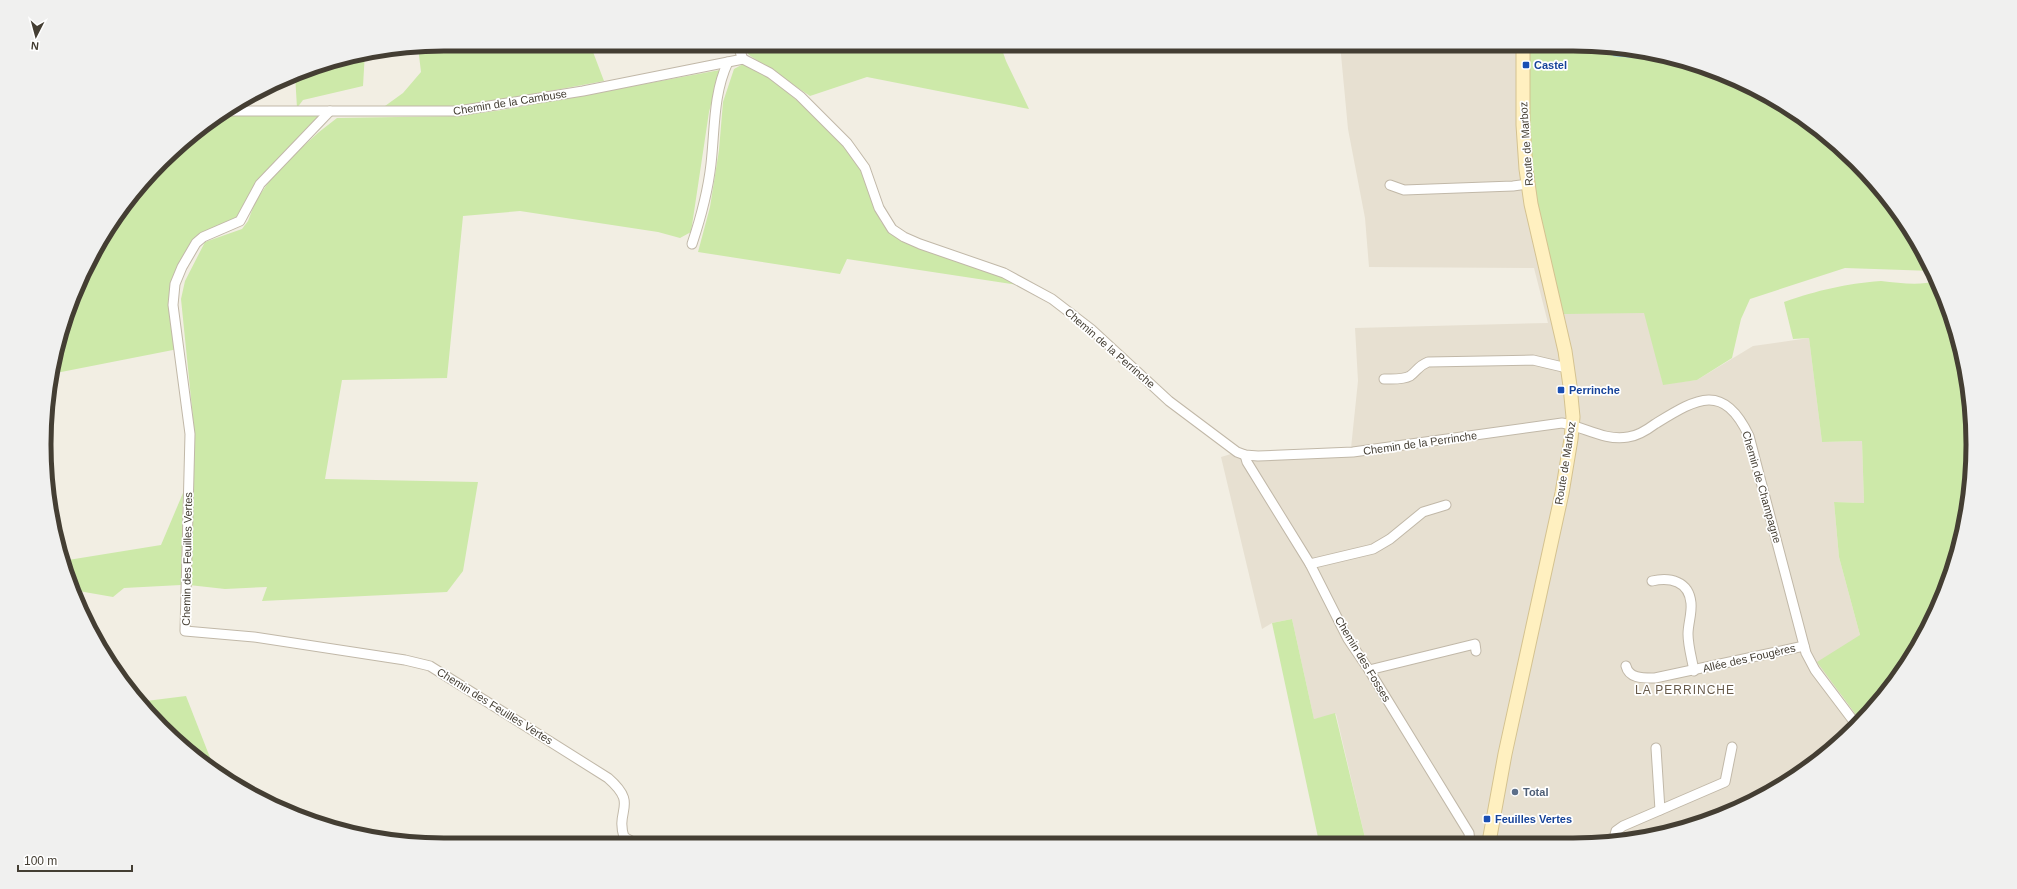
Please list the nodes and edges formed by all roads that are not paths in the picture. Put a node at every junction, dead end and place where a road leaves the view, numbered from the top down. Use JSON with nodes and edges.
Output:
{"nodes":[{"id":1,"x":740,"y":51,"type":"edge"},
{"id":2,"x":1523,"y":51,"type":"edge"},
{"id":3,"x":743,"y":59,"type":"junction"},
{"id":4,"x":728,"y":62,"type":"junction"},
{"id":5,"x":236,"y":111,"type":"edge"},
{"id":6,"x":330,"y":111,"type":"junction"},
{"id":7,"x":1528,"y":184,"type":"junction"},
{"id":8,"x":1390,"y":185,"type":"dead end"},
{"id":9,"x":692,"y":244,"type":"dead end"},
{"id":10,"x":1567,"y":368,"type":"junction"},
{"id":11,"x":1384,"y":379,"type":"dead end"},
{"id":12,"x":1572,"y":425,"type":"junction"},
{"id":13,"x":1245,"y":455,"type":"junction"},
{"id":14,"x":1446,"y":505,"type":"dead end"},
{"id":15,"x":1310,"y":564,"type":"junction"},
{"id":16,"x":1652,"y":581,"type":"dead end"},
{"id":17,"x":1804,"y":646,"type":"junction"},
{"id":18,"x":1476,"y":651,"type":"dead end"},
{"id":19,"x":1626,"y":666,"type":"dead end"},
{"id":20,"x":1369,"y":670,"type":"junction"},
{"id":21,"x":1694,"y":671,"type":"junction"},
{"id":22,"x":1853,"y":721,"type":"edge"},
{"id":23,"x":1732,"y":747,"type":"dead end"},
{"id":24,"x":1656,"y":748,"type":"dead end"},
{"id":25,"x":1660,"y":810,"type":"junction"},
{"id":26,"x":1615,"y":836,"type":"edge"},
{"id":27,"x":626,"y":838,"type":"edge"},
{"id":28,"x":1470,"y":838,"type":"edge"},
{"id":29,"x":1490,"y":838,"type":"edge"}],
"edges":[{"from":1,"to":3,"type":"street"},
{"from":2,"to":7,"type":"main road","name":"Route de Marboz"},
{"from":3,"to":4,"type":"street","name":"Chemin de la Cambuse"},
{"from":3,"to":13,"type":"street","name":"Chemin de la Perrinche"},
{"from":4,"to":6,"type":"street","name":"Chemin de la Cambuse"},
{"from":4,"to":9,"type":"street"},
{"from":5,"to":6,"type":"street","name":"Chemin de la Cambuse"},
{"from":6,"to":27,"type":"street","name":"Chemin des Feuilles Vertes"},
{"from":7,"to":8,"type":"street"},
{"from":7,"to":10,"type":"main road","name":"Route de Marboz"},
{"from":10,"to":11,"type":"street"},
{"from":10,"to":12,"type":"main road","name":"Route de Marboz"},
{"from":12,"to":13,"type":"street","name":"Chemin de la Perrinche"},
{"from":12,"to":17,"type":"street","name":"Chemin de Champagne"},
{"from":12,"to":29,"type":"main road","name":"Route de Marboz"},
{"from":13,"to":15,"type":"street","name":"Chemin des Fosses"},
{"from":14,"to":15,"type":"street"},
{"from":15,"to":20,"type":"street","name":"Chemin des Fosses"},
{"from":16,"to":21,"type":"street","name":"Allée des Fougères"},
{"from":17,"to":21,"type":"street","name":"Allée des Fougères"},
{"from":17,"to":22,"type":"street","name":"Chemin de Champagne"},
{"from":18,"to":20,"type":"street"},
{"from":19,"to":21,"type":"street","name":"Allée des Fougères"},
{"from":20,"to":28,"type":"street","name":"Chemin des Fosses"},
{"from":23,"to":25,"type":"street"},
{"from":24,"to":25,"type":"street"},
{"from":25,"to":26,"type":"street"}]}
